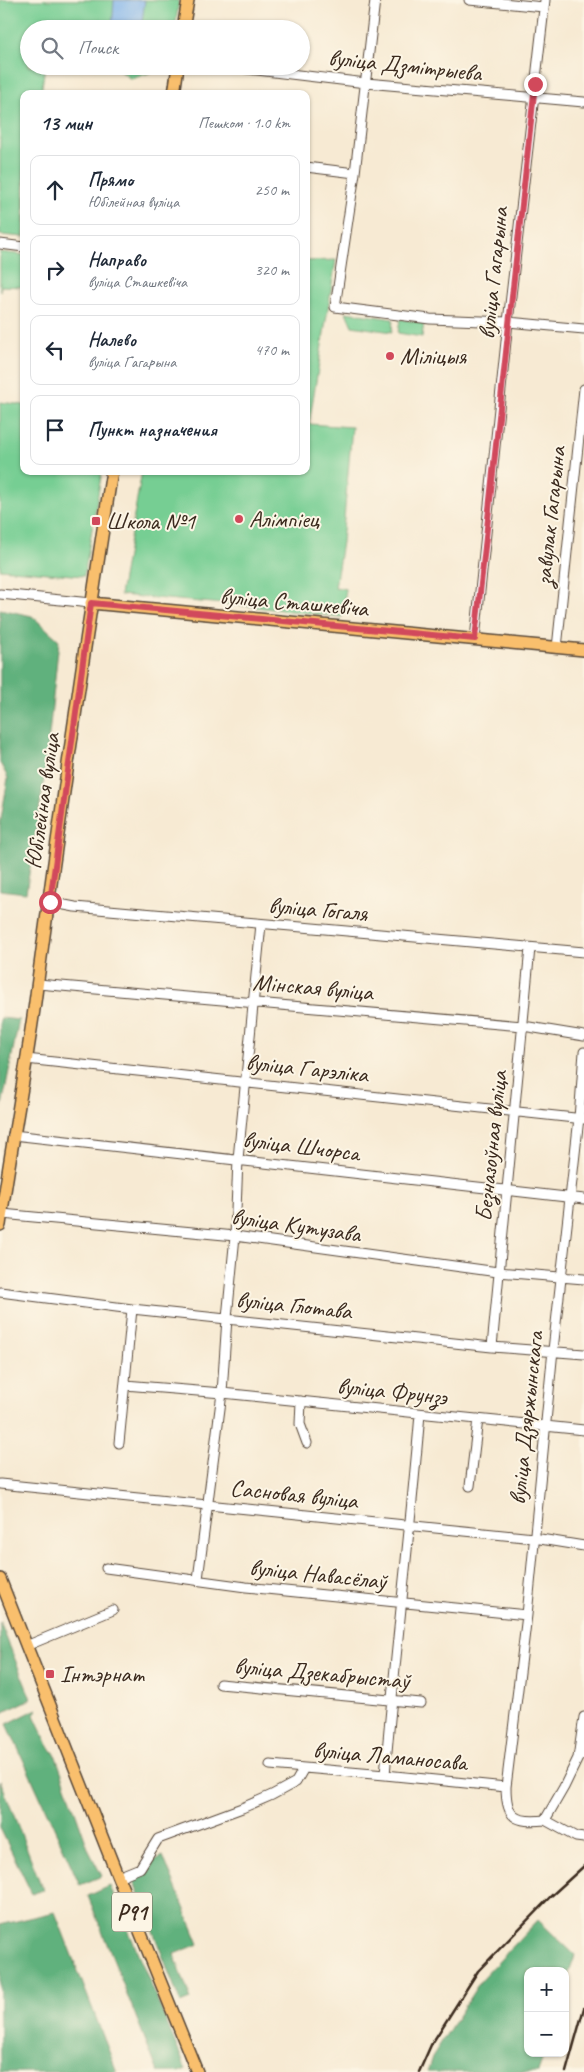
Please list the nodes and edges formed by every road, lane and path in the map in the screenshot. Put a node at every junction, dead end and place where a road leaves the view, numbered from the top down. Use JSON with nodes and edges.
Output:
{"nodes":[{"id":1,"x":188,"y":0,"type":"edge"},
{"id":2,"x":375,"y":0,"type":"edge"},
{"id":3,"x":469,"y":0,"type":"edge"},
{"id":4,"x":544,"y":3,"type":"edge"},
{"id":5,"x":185,"y":20,"type":"edge"},
{"id":6,"x":177,"y":75,"type":"edge"},
{"id":7,"x":299,"y":75,"type":"edge"},
{"id":8,"x":366,"y":83,"type":"junction"},
{"id":9,"x":175,"y":90,"type":"edge"},
{"id":10,"x":533,"y":98,"type":"junction"},
{"id":11,"x":584,"y":102,"type":"edge"},
{"id":12,"x":310,"y":167,"type":"edge"},
{"id":13,"x":355,"y":173,"type":"junction"},
{"id":14,"x":0,"y":244,"type":"edge"},
{"id":15,"x":20,"y":246,"type":"edge"},
{"id":16,"x":508,"y":322,"type":"junction"},
{"id":17,"x":584,"y":329,"type":"edge"},
{"id":18,"x":584,"y":390,"type":"edge"},
{"id":19,"x":111,"y":475,"type":"edge"},
{"id":20,"x":0,"y":594,"type":"edge"},
{"id":21,"x":91,"y":603,"type":"junction"},
{"id":22,"x":475,"y":639,"type":"junction"},
{"id":23,"x":558,"y":648,"type":"junction"},
{"id":24,"x":584,"y":650,"type":"edge"},
{"id":25,"x":50,"y":902,"type":"junction"},
{"id":26,"x":261,"y":924,"type":"junction"},
{"id":27,"x":530,"y":948,"type":"junction"},
{"id":28,"x":584,"y":952,"type":"edge"},
{"id":29,"x":38,"y":984,"type":"junction"},
{"id":30,"x":252,"y":1001,"type":"junction"},
{"id":31,"x":522,"y":1026,"type":"junction"},
{"id":32,"x":584,"y":1036,"type":"edge"},
{"id":33,"x":584,"y":1052,"type":"edge"},
{"id":34,"x":26,"y":1059,"type":"junction"},
{"id":35,"x":245,"y":1081,"type":"junction"},
{"id":36,"x":514,"y":1112,"type":"junction"},
{"id":37,"x":582,"y":1119,"type":"edge"},
{"id":38,"x":13,"y":1135,"type":"junction"},
{"id":39,"x":238,"y":1159,"type":"junction"},
{"id":40,"x":507,"y":1191,"type":"junction"},
{"id":41,"x":571,"y":1197,"type":"junction"},
{"id":42,"x":584,"y":1199,"type":"edge"},
{"id":43,"x":1,"y":1220,"type":"edge"},
{"id":44,"x":235,"y":1236,"type":"junction"},
{"id":45,"x":498,"y":1272,"type":"junction"},
{"id":46,"x":562,"y":1278,"type":"junction"},
{"id":47,"x":584,"y":1279,"type":"edge"},
{"id":48,"x":0,"y":1292,"type":"edge"},
{"id":49,"x":132,"y":1309,"type":"junction"},
{"id":50,"x":226,"y":1318,"type":"junction"},
{"id":51,"x":492,"y":1347,"type":"junction"},
{"id":52,"x":553,"y":1350,"type":"junction"},
{"id":53,"x":584,"y":1354,"type":"edge"},
{"id":54,"x":125,"y":1385,"type":"junction"},
{"id":55,"x":222,"y":1393,"type":"junction"},
{"id":56,"x":302,"y":1402,"type":"junction"},
{"id":57,"x":420,"y":1414,"type":"junction"},
{"id":58,"x":478,"y":1419,"type":"junction"},
{"id":59,"x":546,"y":1425,"type":"junction"},
{"id":60,"x":584,"y":1430,"type":"edge"},
{"id":61,"x":119,"y":1443,"type":"dead end"},
{"id":62,"x":307,"y":1443,"type":"dead end"},
{"id":63,"x":0,"y":1484,"type":"edge"},
{"id":64,"x":470,"y":1486,"type":"dead end"},
{"id":65,"x":208,"y":1505,"type":"junction"},
{"id":66,"x":411,"y":1526,"type":"junction"},
{"id":67,"x":534,"y":1538,"type":"junction"},
{"id":68,"x":584,"y":1546,"type":"edge"},
{"id":69,"x":106,"y":1568,"type":"dead end"},
{"id":70,"x":0,"y":1579,"type":"edge"},
{"id":71,"x":198,"y":1579,"type":"junction"},
{"id":72,"x":402,"y":1603,"type":"junction"},
{"id":73,"x":113,"y":1610,"type":"dead end"},
{"id":74,"x":527,"y":1615,"type":"junction"},
{"id":75,"x":26,"y":1646,"type":"junction"},
{"id":76,"x":220,"y":1684,"type":"dead end"},
{"id":77,"x":391,"y":1699,"type":"junction"},
{"id":78,"x":421,"y":1703,"type":"dead end"},
{"id":79,"x":584,"y":1717,"type":"edge"},
{"id":80,"x":581,"y":1755,"type":"edge"},
{"id":81,"x":270,"y":1765,"type":"dead end"},
{"id":82,"x":304,"y":1768,"type":"junction"},
{"id":83,"x":385,"y":1775,"type":"junction"},
{"id":84,"x":506,"y":1787,"type":"junction"},
{"id":85,"x":545,"y":1820,"type":"junction"},
{"id":86,"x":584,"y":1838,"type":"edge"},
{"id":87,"x":118,"y":1877,"type":"junction"},
{"id":88,"x":197,"y":2072,"type":"edge"}],
"edges":[{"from":1,"to":5,"type":"main road"},
{"from":2,"to":8,"type":"street"},
{"from":3,"to":4,"type":"street"},
{"from":4,"to":10,"type":"street","name":"вуліца Гагарына"},
{"from":6,"to":9,"type":"main road"},
{"from":7,"to":8,"type":"street","name":"вуліца Дзмітрыева"},
{"from":8,"to":10,"type":"street","name":"вуліца Дзмітрыева"},
{"from":8,"to":13,"type":"street"},
{"from":10,"to":11,"type":"street","name":"вуліца Дзмітрыева"},
{"from":10,"to":16,"type":"street","name":"вуліца Гагарына"},
{"from":12,"to":13,"type":"street"},
{"from":13,"to":16,"type":"street"},
{"from":14,"to":15,"type":"street"},
{"from":16,"to":17,"type":"street"},
{"from":16,"to":22,"type":"street","name":"вуліца Гагарына"},
{"from":18,"to":23,"type":"street","name":"завулак Гагарына"},
{"from":19,"to":21,"type":"main road","name":"Юбілейная вуліца"},
{"from":20,"to":21,"type":"street","name":"вуліца Сташкевіча"},
{"from":21,"to":22,"type":"main road","name":"вуліца Сташкевіча"},
{"from":21,"to":25,"type":"main road","name":"Юбілейная вуліца"},
{"from":22,"to":23,"type":"main road","name":"вуліца Сташкевіча"},
{"from":23,"to":24,"type":"main road","name":"вуліца Сташкевіча"},
{"from":25,"to":26,"type":"street","name":"вуліца Гогаля"},
{"from":25,"to":29,"type":"main road","name":"Юбілейная вуліца"},
{"from":26,"to":27,"type":"street","name":"вуліца Гогаля"},
{"from":26,"to":30,"type":"street"},
{"from":27,"to":28,"type":"street","name":"вуліца Гогаля"},
{"from":27,"to":31,"type":"street","name":"Безназоўная вуліца"},
{"from":29,"to":30,"type":"street","name":"Мінская вуліца"},
{"from":29,"to":34,"type":"main road","name":"Юбілейная вуліца"},
{"from":30,"to":31,"type":"street","name":"Мінская вуліца"},
{"from":30,"to":35,"type":"street"},
{"from":31,"to":32,"type":"street","name":"Мінская вуліца"},
{"from":31,"to":36,"type":"street","name":"Безназоўная вуліца"},
{"from":33,"to":37,"type":"street","name":"вуліца Дзяржынскага"},
{"from":34,"to":35,"type":"street","name":"вуліца Гарэліка"},
{"from":34,"to":38,"type":"main road","name":"Юбілейная вуліца"},
{"from":35,"to":36,"type":"street","name":"вуліца Гарэліка"},
{"from":35,"to":39,"type":"street"},
{"from":36,"to":37,"type":"street","name":"вуліца Гарэліка"},
{"from":36,"to":40,"type":"street","name":"Безназоўная вуліца"},
{"from":37,"to":41,"type":"street","name":"вуліца Дзяржынскага"},
{"from":38,"to":39,"type":"street","name":"вуліца Шчорса"},
{"from":38,"to":43,"type":"main road","name":"Юбілейная вуліца"},
{"from":39,"to":40,"type":"street","name":"вуліца Шчорса"},
{"from":39,"to":44,"type":"street"},
{"from":40,"to":41,"type":"street","name":"вуліца Шчорса"},
{"from":40,"to":45,"type":"street","name":"Безназоўная вуліца"},
{"from":41,"to":42,"type":"street","name":"вуліца Шчорса"},
{"from":41,"to":46,"type":"street","name":"вуліца Дзяржынскага"},
{"from":43,"to":44,"type":"street","name":"вуліца Кутузава"},
{"from":44,"to":45,"type":"street","name":"вуліца Кутузава"},
{"from":44,"to":50,"type":"street"},
{"from":45,"to":46,"type":"street","name":"вуліца Кутузава"},
{"from":45,"to":51,"type":"street","name":"Безназоўная вуліца"},
{"from":46,"to":47,"type":"street","name":"вуліца Кутузава"},
{"from":46,"to":52,"type":"street","name":"вуліца Дзяржынскага"},
{"from":48,"to":49,"type":"street","name":"вуліца Глотава"},
{"from":49,"to":50,"type":"street","name":"вуліца Глотава"},
{"from":49,"to":54,"type":"street"},
{"from":50,"to":51,"type":"street","name":"вуліца Глотава"},
{"from":50,"to":55,"type":"street"},
{"from":51,"to":52,"type":"street","name":"вуліца Глотава"},
{"from":52,"to":53,"type":"street","name":"вуліца Глотава"},
{"from":52,"to":59,"type":"street","name":"вуліца Дзяржынскага"},
{"from":54,"to":55,"type":"street","name":"вуліца Фрунзэ"},
{"from":54,"to":61,"type":"street"},
{"from":55,"to":56,"type":"street","name":"вуліца Фрунзэ"},
{"from":55,"to":65,"type":"street"},
{"from":56,"to":57,"type":"street","name":"вуліца Фрунзэ"},
{"from":56,"to":62,"type":"street","name":"вуліца Фрунзэ"},
{"from":57,"to":58,"type":"street","name":"вуліца Фрунзэ"},
{"from":57,"to":66,"type":"street"},
{"from":58,"to":59,"type":"street","name":"вуліца Фрунзэ"},
{"from":58,"to":64,"type":"street","name":"вуліца Фрунзэ"},
{"from":59,"to":60,"type":"street","name":"вуліца Фрунзэ"},
{"from":59,"to":67,"type":"street","name":"вуліца Дзяржынскага"},
{"from":63,"to":65,"type":"street","name":"Сасновая вуліца"},
{"from":65,"to":66,"type":"street","name":"Сасновая вуліца"},
{"from":65,"to":71,"type":"street"},
{"from":66,"to":67,"type":"street","name":"Сасновая вуліца"},
{"from":66,"to":72,"type":"street"},
{"from":67,"to":68,"type":"street","name":"Сасновая вуліца"},
{"from":67,"to":74,"type":"street","name":"вуліца Дзяржынскага"},
{"from":69,"to":71,"type":"street","name":"вуліца Навасёлаў"},
{"from":70,"to":75,"type":"main road","number":"Р91"},
{"from":71,"to":72,"type":"street","name":"вуліца Навасёлаў"},
{"from":72,"to":74,"type":"street","name":"вуліца Навасёлаў"},
{"from":72,"to":77,"type":"street"},
{"from":73,"to":75,"type":"street"},
{"from":74,"to":84,"type":"street","name":"вуліца Дзяржынскага"},
{"from":75,"to":87,"type":"main road","number":"Р91"},
{"from":76,"to":77,"type":"street","name":"вуліца Дзекабрыстаў"},
{"from":77,"to":78,"type":"street","name":"вуліца Дзекабрыстаў"},
{"from":77,"to":83,"type":"street"},
{"from":79,"to":80,"type":"street"},
{"from":80,"to":85,"type":"street"},
{"from":81,"to":82,"type":"street","name":"вуліца Ламаносава"},
{"from":82,"to":83,"type":"street","name":"вуліца Ламаносава"},
{"from":82,"to":87,"type":"street"},
{"from":83,"to":84,"type":"street","name":"вуліца Ламаносава"},
{"from":84,"to":85,"type":"street","name":"вуліца Дзяржынскага"},
{"from":85,"to":86,"type":"street"},
{"from":87,"to":88,"type":"main road","number":"Р91"}]}
